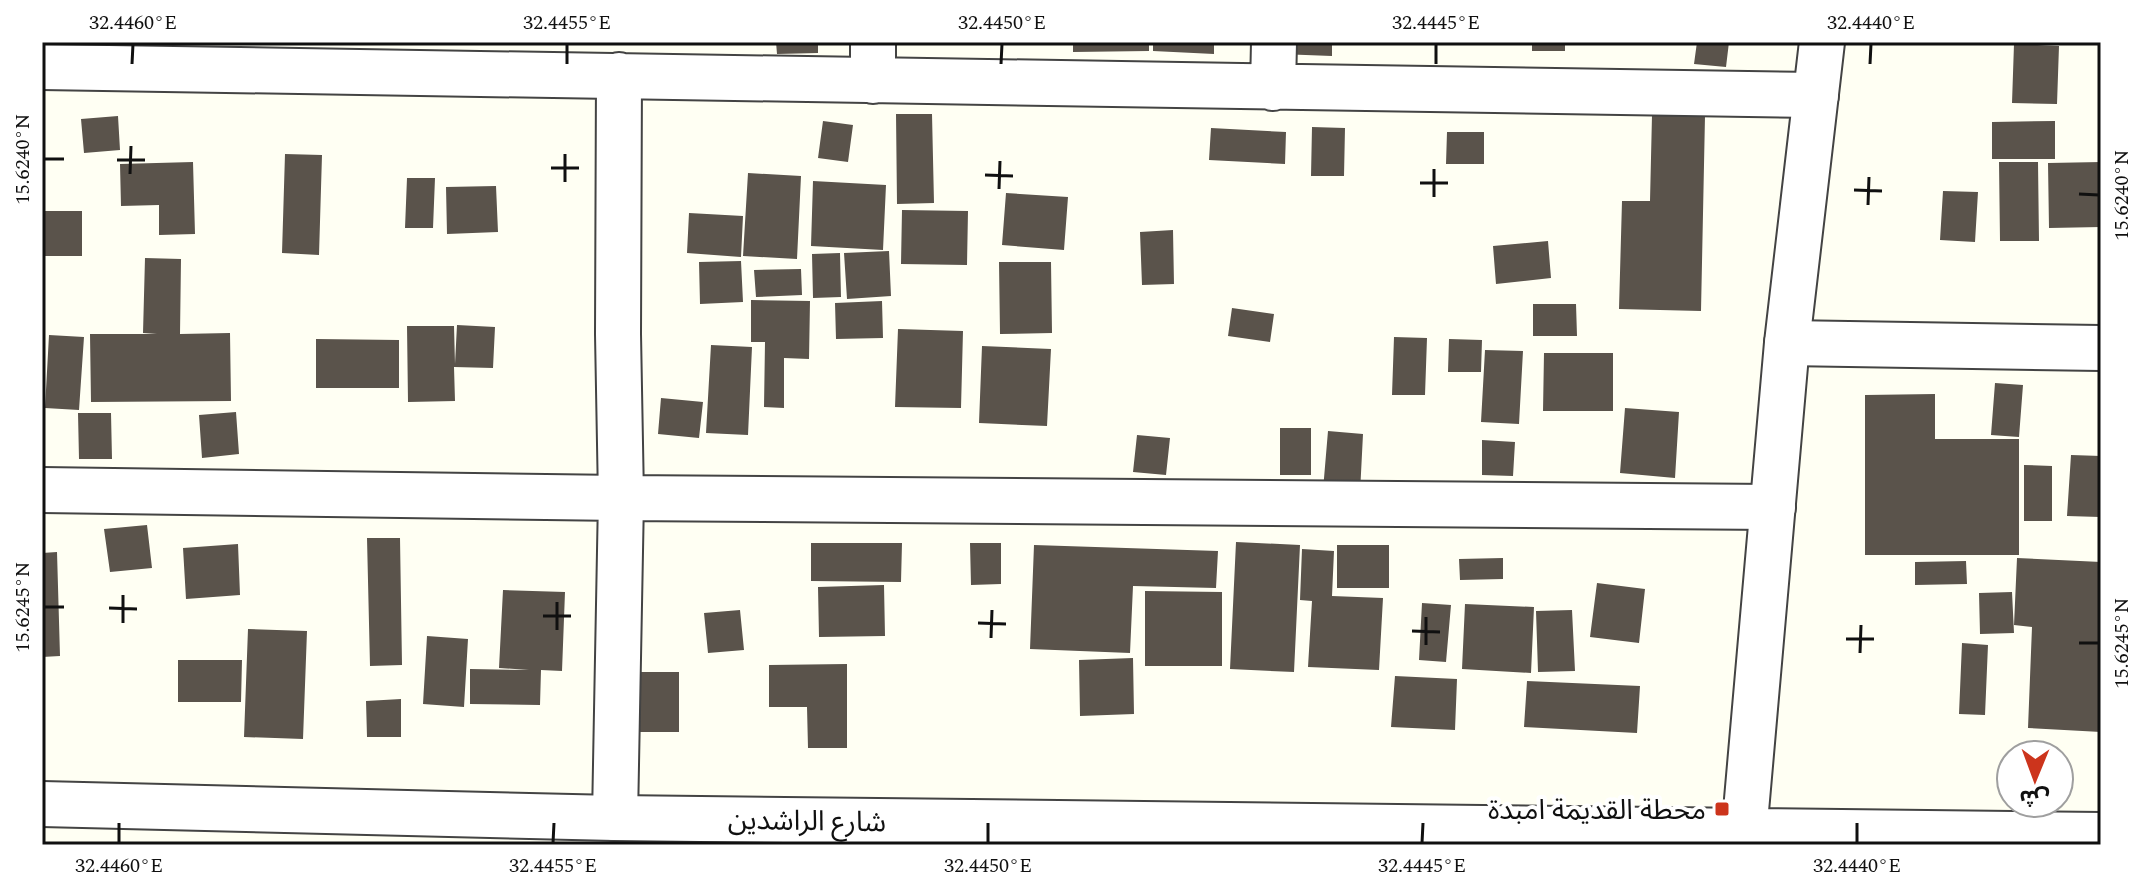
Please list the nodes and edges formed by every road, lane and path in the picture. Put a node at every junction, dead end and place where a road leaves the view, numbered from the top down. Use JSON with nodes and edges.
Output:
{"nodes":[{"id":1,"x":1274,"y":42,"type":"edge"},
{"id":2,"x":1822,"y":42,"type":"edge"},
{"id":3,"x":125,"y":55,"type":"edge"},
{"id":4,"x":873,"y":61,"type":"edge"},
{"id":5,"x":42,"y":67,"type":"edge"},
{"id":6,"x":619,"y":75,"type":"junction"},
{"id":7,"x":1273,"y":88,"type":"junction"},
{"id":8,"x":1816,"y":95,"type":"junction"},
{"id":9,"x":1787,"y":343,"type":"junction"},
{"id":10,"x":2101,"y":348,"type":"edge"},
{"id":11,"x":42,"y":490,"type":"edge"},
{"id":12,"x":621,"y":498,"type":"junction"},
{"id":13,"x":1773,"y":507,"type":"junction"},
{"id":14,"x":42,"y":804,"type":"edge"},
{"id":15,"x":615,"y":818,"type":"junction"},
{"id":16,"x":2101,"y":835,"type":"edge"},
{"id":17,"x":1744,"y":838,"type":"edge"}],
"edges":[{"from":1,"to":7,"type":"street"},
{"from":2,"to":8,"type":"street"},
{"from":3,"to":5,"type":"street"},
{"from":3,"to":6,"type":"street"},
{"from":4,"to":6,"type":"street"},
{"from":4,"to":7,"type":"street"},
{"from":6,"to":12,"type":"street"},
{"from":7,"to":8,"type":"street"},
{"from":8,"to":9,"type":"street"},
{"from":9,"to":10,"type":"street"},
{"from":9,"to":13,"type":"street"},
{"from":11,"to":12,"type":"street"},
{"from":12,"to":13,"type":"street"},
{"from":12,"to":15,"type":"street"},
{"from":13,"to":17,"type":"street"},
{"from":14,"to":15,"type":"street","name":"شارع الراشدين"},
{"from":15,"to":17,"type":"street","name":"شارع الراشدين"},
{"from":16,"to":17,"type":"street","name":"شارع الراشدين"}]}
